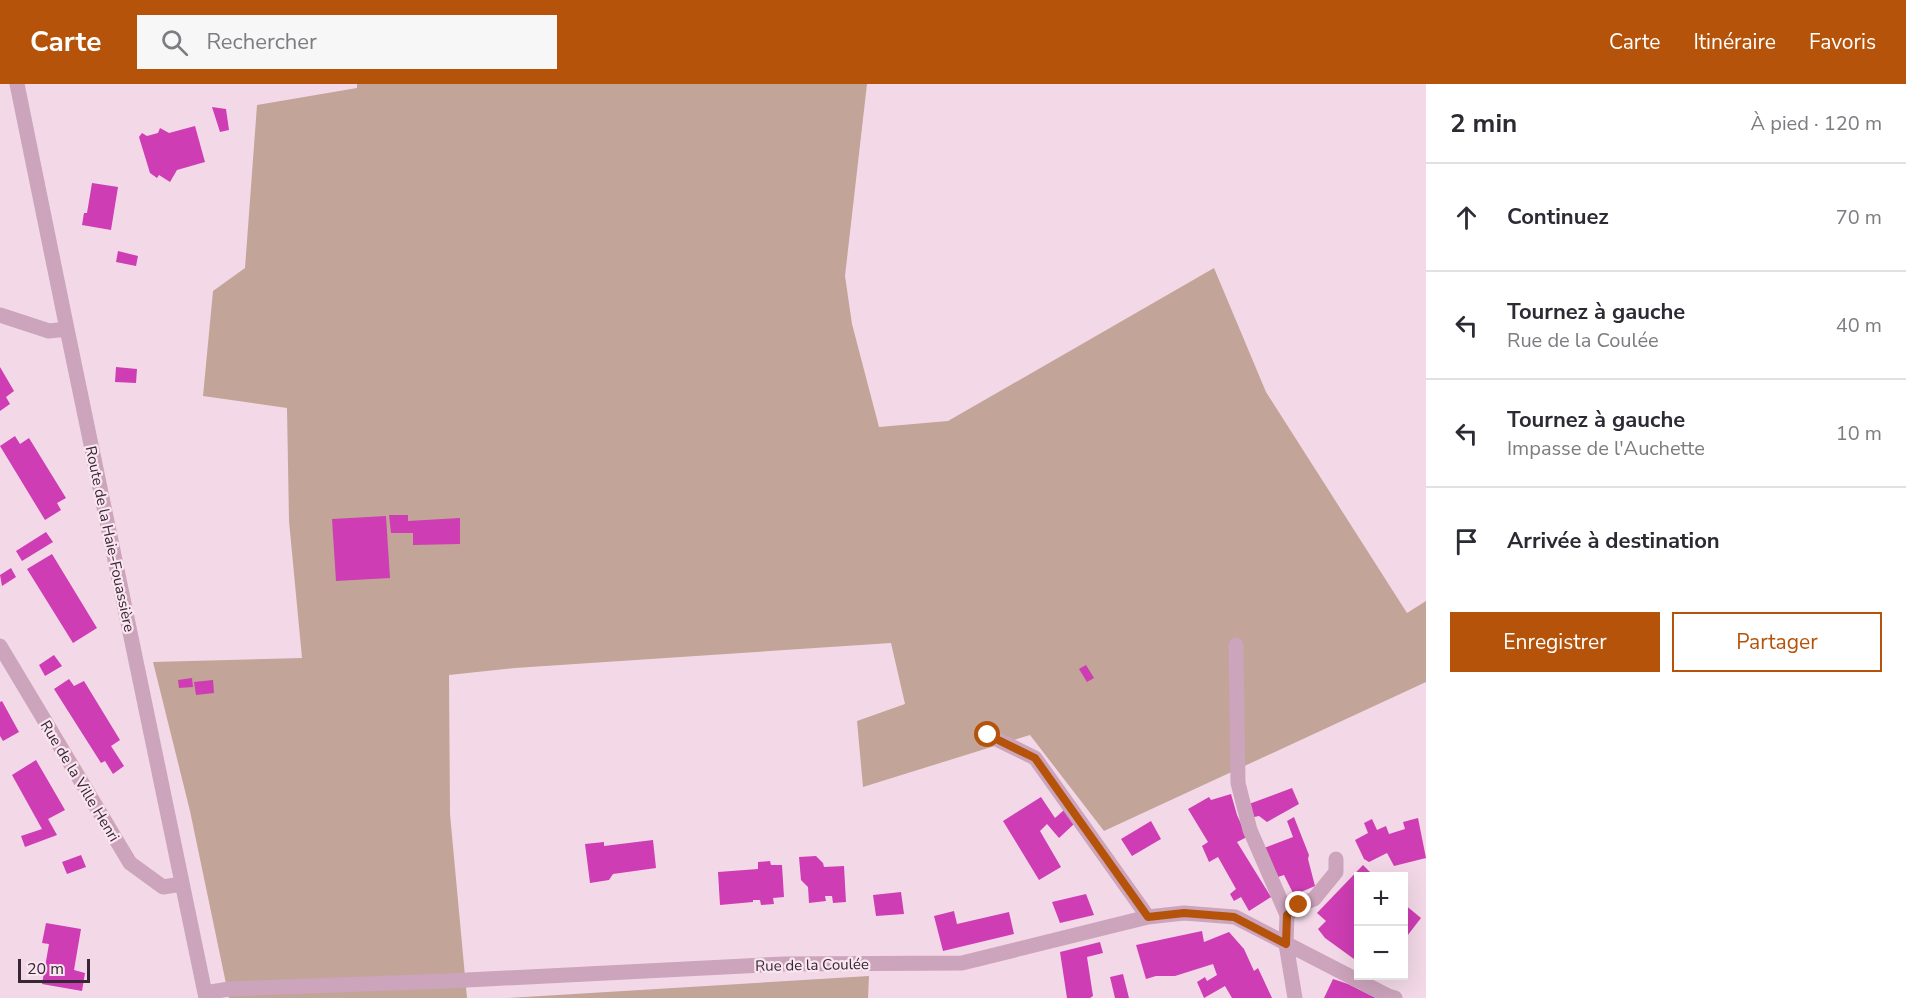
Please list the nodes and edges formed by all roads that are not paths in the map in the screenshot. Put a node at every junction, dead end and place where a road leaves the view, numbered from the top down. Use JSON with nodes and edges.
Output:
{"nodes":[{"id":1,"x":17,"y":84,"type":"edge"},
{"id":2,"x":0,"y":315,"type":"edge"},
{"id":3,"x":67,"y":329,"type":"junction"},
{"id":4,"x":1236,"y":645,"type":"dead end"},
{"id":5,"x":0,"y":646,"type":"edge"},
{"id":6,"x":988,"y":735,"type":"dead end"},
{"id":7,"x":1336,"y":859,"type":"dead end"},
{"id":8,"x":182,"y":884,"type":"junction"},
{"id":9,"x":1287,"y":915,"type":"junction"},
{"id":10,"x":1148,"y":917,"type":"junction"},
{"id":11,"x":1286,"y":944,"type":"junction"},
{"id":12,"x":205,"y":995,"type":"edge"},
{"id":13,"x":1295,"y":998,"type":"edge"},
{"id":14,"x":1395,"y":998,"type":"edge"}],
"edges":[{"from":1,"to":3,"type":"street","name":"Route de la Haie-Fouassière"},
{"from":2,"to":3,"type":"street"},
{"from":3,"to":8,"type":"street","name":"Route de la Haie-Fouassière"},
{"from":4,"to":9,"type":"street"},
{"from":5,"to":8,"type":"street","name":"Rue de la Ville Henri"},
{"from":6,"to":10,"type":"street"},
{"from":7,"to":9,"type":"street"},
{"from":8,"to":12,"type":"street","name":"Route de la Haie-Fouassière"},
{"from":9,"to":11,"type":"street"},
{"from":10,"to":11,"type":"street","name":"Rue de la Coulée"},
{"from":10,"to":12,"type":"street","name":"Rue de la Coulée"},
{"from":11,"to":13,"type":"street"},
{"from":11,"to":14,"type":"street","name":"Rue de la Coulée"}]}
